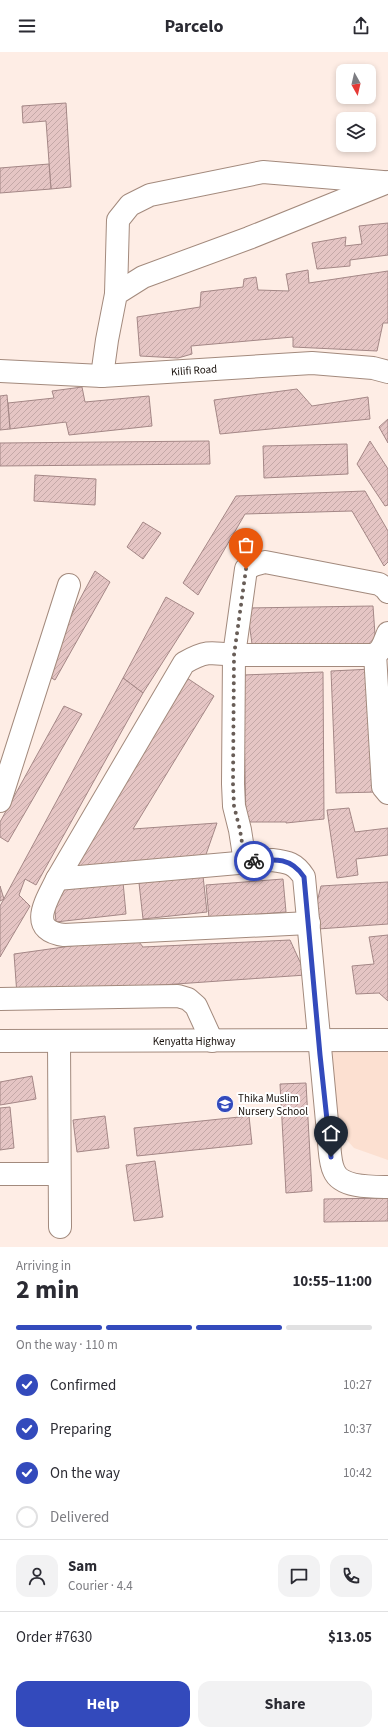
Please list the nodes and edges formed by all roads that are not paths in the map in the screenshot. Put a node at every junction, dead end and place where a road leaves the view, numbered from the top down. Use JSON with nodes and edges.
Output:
{"nodes":[{"id":1,"x":387,"y":182,"type":"edge"},
{"id":2,"x":116,"y":294,"type":"junction"},
{"id":3,"x":0,"y":371,"type":"edge"},
{"id":4,"x":388,"y":372,"type":"edge"},
{"id":5,"x":102,"y":376,"type":"junction"},
{"id":6,"x":69,"y":585,"type":"dead end"},
{"id":7,"x":388,"y":592,"type":"edge"},
{"id":8,"x":388,"y":633,"type":"edge"},
{"id":9,"x":375,"y":654,"type":"junction"},
{"id":10,"x":234,"y":655,"type":"junction"},
{"id":11,"x":388,"y":793,"type":"edge"},
{"id":12,"x":0,"y":801,"type":"edge"},
{"id":13,"x":245,"y":862,"type":"junction"},
{"id":14,"x":57,"y":879,"type":"junction"},
{"id":15,"x":308,"y":923,"type":"junction"},
{"id":16,"x":0,"y":998,"type":"edge"},
{"id":17,"x":388,"y":1040,"type":"edge"},
{"id":18,"x":0,"y":1041,"type":"edge"},
{"id":19,"x":59,"y":1041,"type":"junction"},
{"id":20,"x":212,"y":1041,"type":"junction"},
{"id":21,"x":319,"y":1041,"type":"junction"},
{"id":22,"x":0,"y":1174,"type":"edge"},
{"id":23,"x":59,"y":1174,"type":"junction"},
{"id":24,"x":388,"y":1187,"type":"edge"},
{"id":25,"x":60,"y":1227,"type":"dead end"}],
"edges":[{"from":1,"to":2,"type":"street"},
{"from":1,"to":2,"type":"street"},
{"from":2,"to":5,"type":"street"},
{"from":3,"to":5,"type":"street","name":"Kilifi Road"},
{"from":4,"to":5,"type":"street","name":"Kilifi Road"},
{"from":6,"to":12,"type":"street"},
{"from":7,"to":10,"type":"street"},
{"from":8,"to":9,"type":"street"},
{"from":9,"to":10,"type":"street"},
{"from":9,"to":11,"type":"street"},
{"from":10,"to":13,"type":"street"},
{"from":10,"to":14,"type":"street"},
{"from":13,"to":14,"type":"street"},
{"from":13,"to":15,"type":"street"},
{"from":14,"to":15,"type":"street"},
{"from":15,"to":21,"type":"street"},
{"from":16,"to":20,"type":"street"},
{"from":17,"to":21,"type":"street","name":"Kenyatta Highway"},
{"from":18,"to":19,"type":"street","name":"Kenyatta Highway"},
{"from":19,"to":20,"type":"street","name":"Kenyatta Highway"},
{"from":19,"to":23,"type":"street"},
{"from":20,"to":21,"type":"street","name":"Kenyatta Highway"},
{"from":21,"to":24,"type":"street"},
{"from":22,"to":23,"type":"street"},
{"from":23,"to":25,"type":"street"}]}
